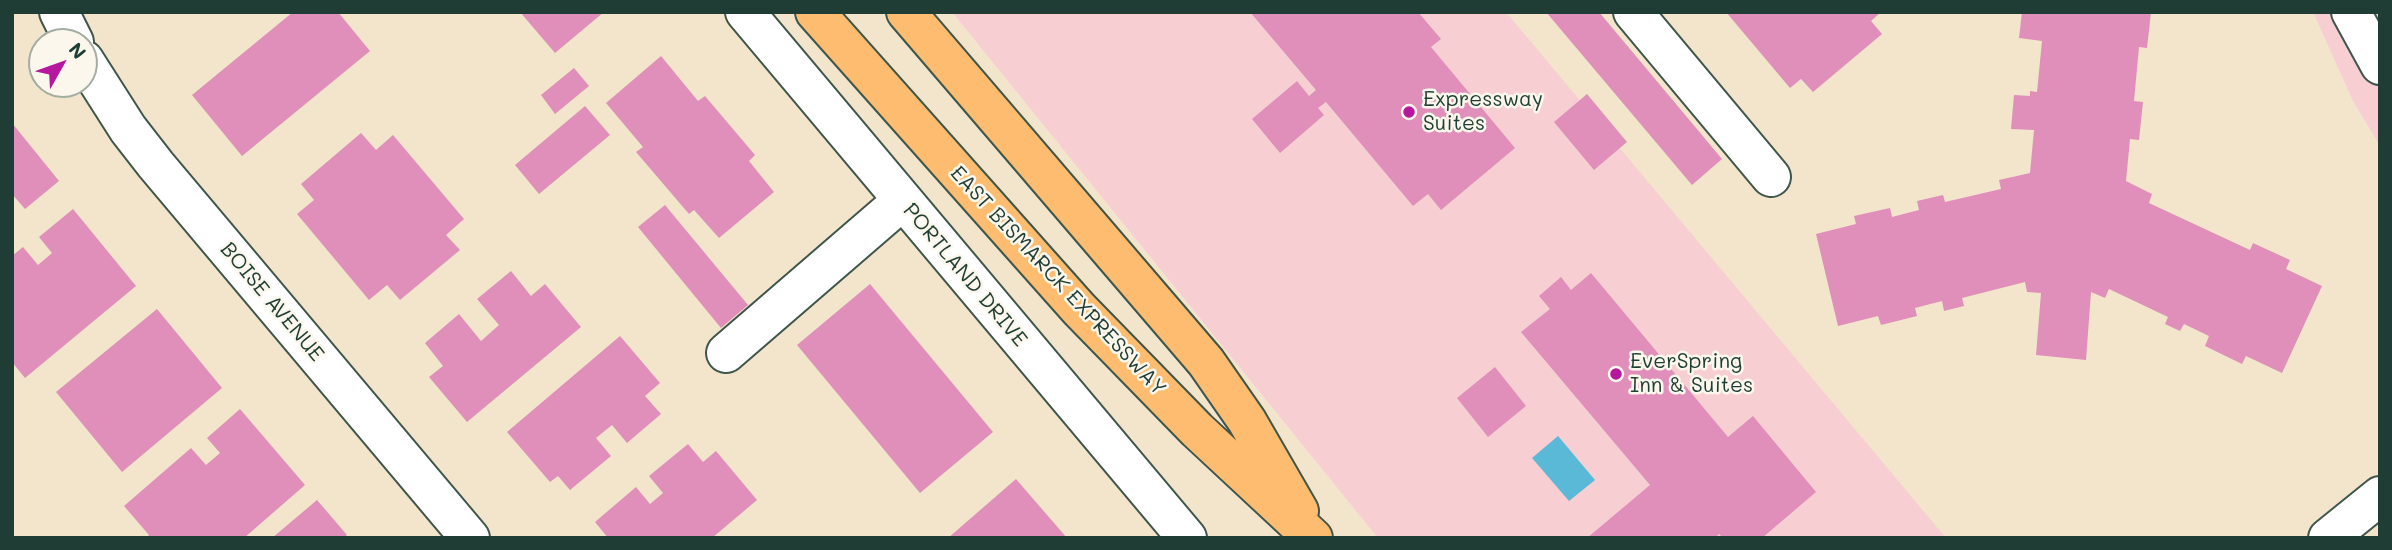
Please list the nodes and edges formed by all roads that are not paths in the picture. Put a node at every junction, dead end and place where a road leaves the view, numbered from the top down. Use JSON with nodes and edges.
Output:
{"nodes":[{"id":1,"x":59,"y":12,"type":"edge"},
{"id":2,"x":745,"y":12,"type":"edge"},
{"id":3,"x":815,"y":12,"type":"edge"},
{"id":4,"x":906,"y":12,"type":"edge"},
{"id":5,"x":1633,"y":12,"type":"edge"},
{"id":6,"x":2351,"y":12,"type":"edge"},
{"id":7,"x":67,"y":28,"type":"edge"},
{"id":8,"x":2380,"y":65,"type":"edge"},
{"id":9,"x":98,"y":82,"type":"edge"},
{"id":10,"x":1771,"y":177,"type":"dead end"},
{"id":11,"x":902,"y":201,"type":"junction"},
{"id":12,"x":726,"y":353,"type":"dead end"},
{"id":13,"x":2380,"y":496,"type":"edge"},
{"id":14,"x":470,"y":538,"type":"edge"},
{"id":15,"x":1187,"y":538,"type":"edge"},
{"id":16,"x":1313,"y":538,"type":"edge"},
{"id":17,"x":2328,"y":538,"type":"edge"}],
"edges":[{"from":1,"to":7,"type":"street"},
{"from":2,"to":11,"type":"street","name":"PORTLAND DRIVE"},
{"from":3,"to":16,"type":"main road","name":"EAST BISMARCK EXPRESSWAY"},
{"from":4,"to":16,"type":"main road","name":"EAST BISMARCK EXPRESSWAY"},
{"from":5,"to":10,"type":"street"},
{"from":6,"to":8,"type":"street"},
{"from":9,"to":14,"type":"street","name":"BOISE AVENUE"},
{"from":11,"to":12,"type":"street"},
{"from":11,"to":15,"type":"street","name":"PORTLAND DRIVE"},
{"from":13,"to":17,"type":"street"}]}
